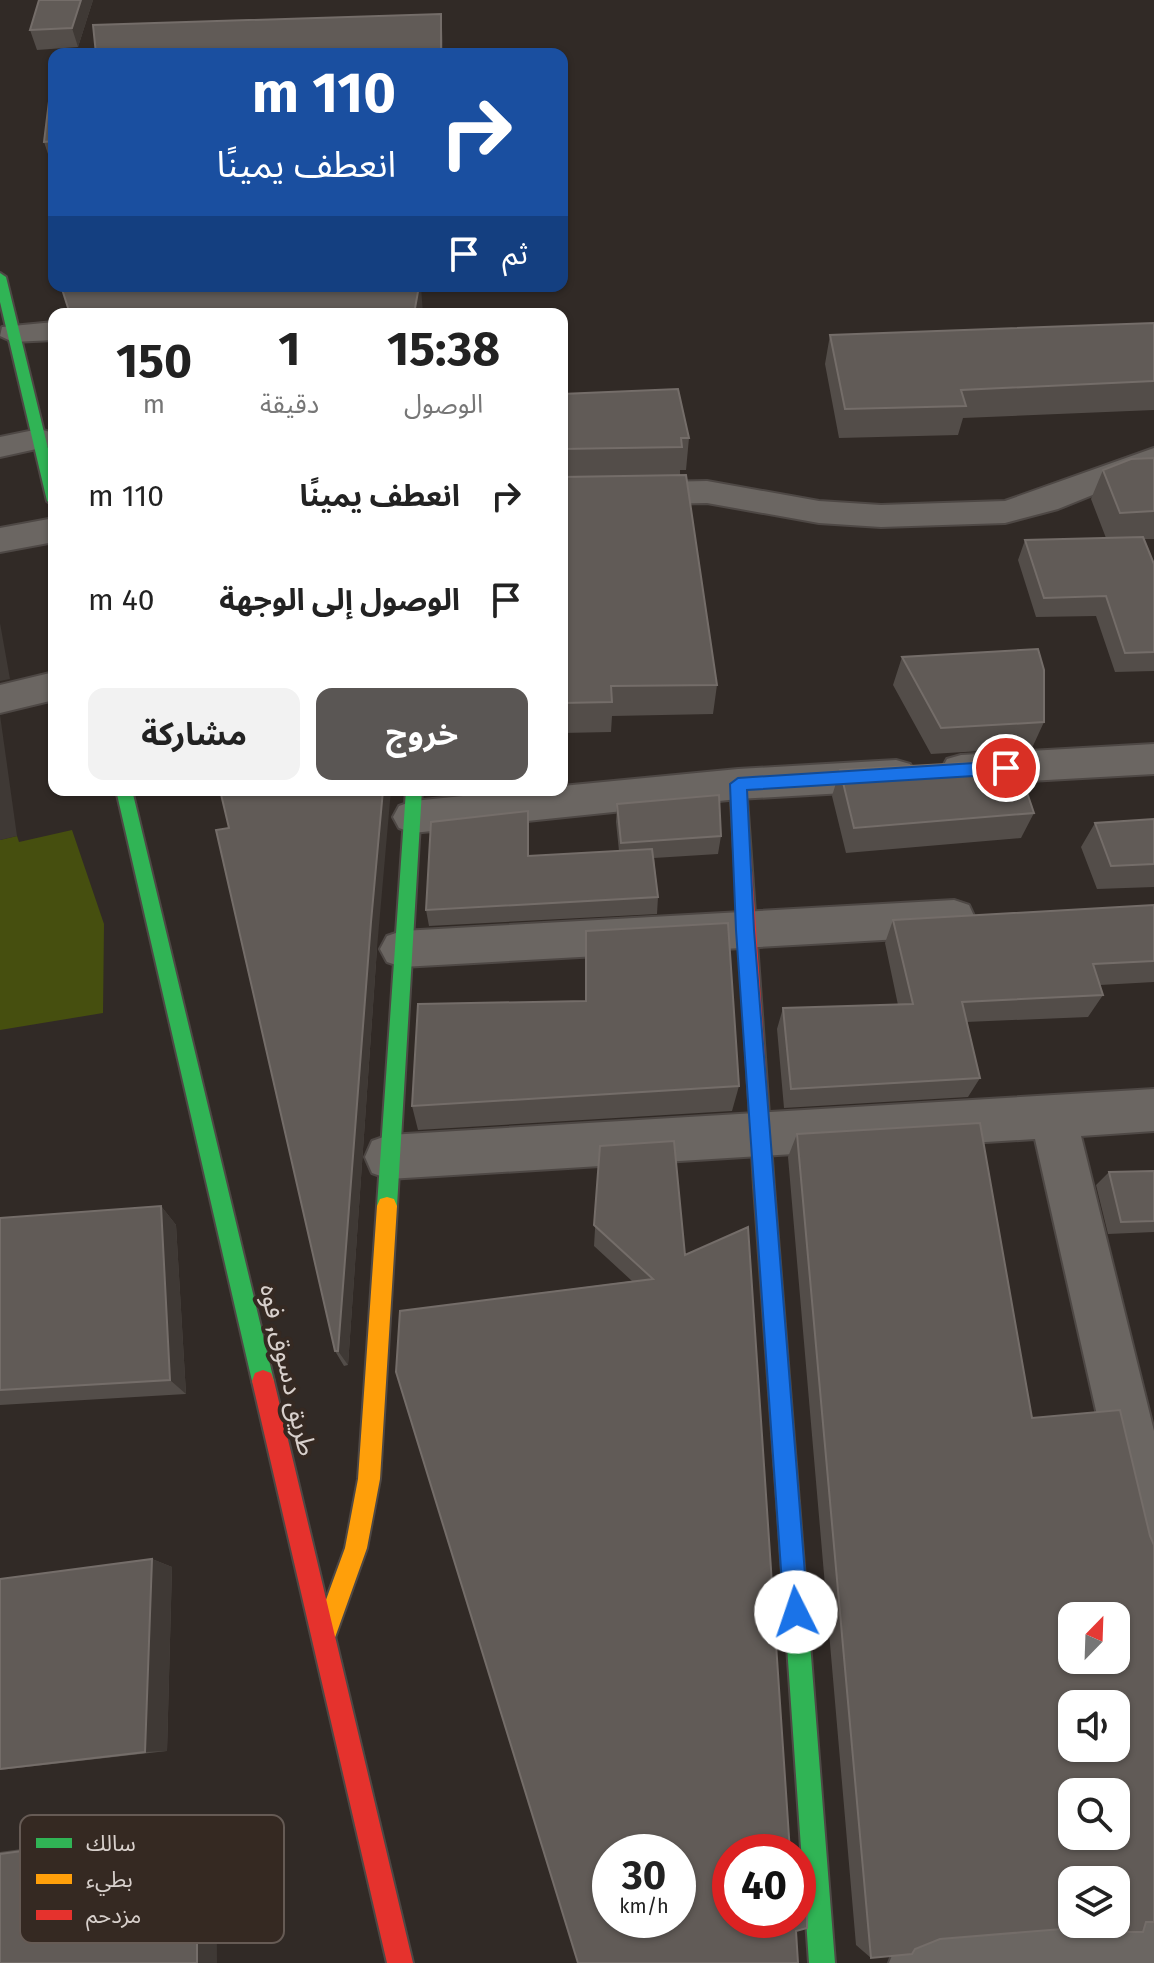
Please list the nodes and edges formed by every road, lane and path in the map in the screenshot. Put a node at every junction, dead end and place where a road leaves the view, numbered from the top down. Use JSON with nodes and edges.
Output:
{"nodes":[{"id":1,"x":0,"y":277,"type":"edge"},
{"id":2,"x":7,"y":316,"type":"edge"},
{"id":3,"x":48,"y":329,"type":"edge"},
{"id":4,"x":43,"y":426,"type":"edge"},
{"id":5,"x":0,"y":447,"type":"edge"},
{"id":6,"x":1154,"y":459,"type":"edge"},
{"id":7,"x":48,"y":460,"type":"edge"},
{"id":8,"x":568,"y":495,"type":"edge"},
{"id":9,"x":48,"y":531,"type":"edge"},
{"id":10,"x":0,"y":540,"type":"edge"},
{"id":11,"x":48,"y":687,"type":"edge"},
{"id":12,"x":0,"y":699,"type":"edge"},
{"id":13,"x":1154,"y":759,"type":"edge"},
{"id":14,"x":738,"y":784,"type":"junction"},
{"id":15,"x":568,"y":794,"type":"edge"},
{"id":16,"x":125,"y":796,"type":"edge"},
{"id":17,"x":543,"y":796,"type":"edge"},
{"id":18,"x":413,"y":804,"type":"edge"},
{"id":19,"x":997,"y":916,"type":"edge"},
{"id":20,"x":745,"y":930,"type":"junction"},
{"id":21,"x":402,"y":949,"type":"junction"},
{"id":22,"x":1154,"y":1110,"type":"edge"},
{"id":23,"x":1053,"y":1116,"type":"junction"},
{"id":24,"x":760,"y":1134,"type":"junction"},
{"id":25,"x":389,"y":1157,"type":"junction"},
{"id":26,"x":1154,"y":1544,"type":"edge"},
{"id":27,"x":324,"y":1638,"type":"junction"},
{"id":28,"x":1154,"y":1944,"type":"edge"},
{"id":29,"x":935,"y":1962,"type":"edge"},
{"id":30,"x":400,"y":1963,"type":"edge"},
{"id":31,"x":822,"y":1963,"type":"edge"}],
"edges":[{"from":1,"to":2,"type":"street"},
{"from":2,"to":3,"type":"street"},
{"from":2,"to":4,"type":"street"},
{"from":4,"to":5,"type":"street"},
{"from":4,"to":7,"type":"street"},
{"from":6,"to":8,"type":"street"},
{"from":9,"to":10,"type":"street"},
{"from":11,"to":12,"type":"street"},
{"from":13,"to":14,"type":"street"},
{"from":14,"to":15,"type":"street"},
{"from":14,"to":20,"type":"street"},
{"from":16,"to":27,"type":"street","name":"طريق دسوق, فوه"},
{"from":17,"to":18,"type":"street"},
{"from":18,"to":21,"type":"street"},
{"from":19,"to":20,"type":"street"},
{"from":20,"to":21,"type":"street"},
{"from":20,"to":24,"type":"street"},
{"from":21,"to":25,"type":"street"},
{"from":22,"to":23,"type":"street"},
{"from":23,"to":24,"type":"street"},
{"from":23,"to":26,"type":"street"},
{"from":24,"to":25,"type":"street"},
{"from":24,"to":31,"type":"street"},
{"from":25,"to":27,"type":"street"},
{"from":27,"to":30,"type":"street","name":"طريق دسوق, فوه"},
{"from":28,"to":29,"type":"street"}]}
